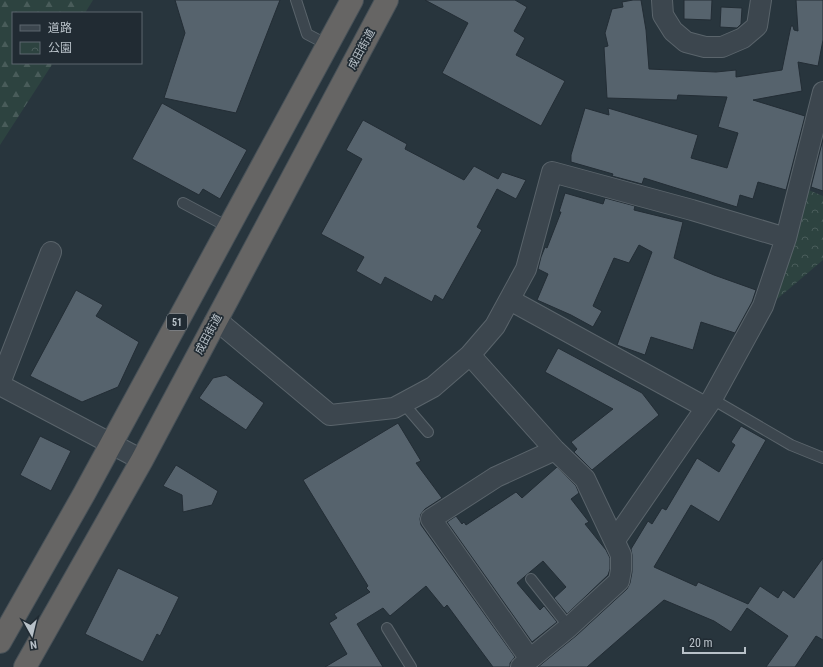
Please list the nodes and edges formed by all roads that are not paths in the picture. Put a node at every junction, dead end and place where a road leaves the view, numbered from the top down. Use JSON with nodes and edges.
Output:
{"nodes":[{"id":1,"x":296,"y":0,"type":"edge"},
{"id":2,"x":352,"y":0,"type":"edge"},
{"id":3,"x":387,"y":0,"type":"edge"},
{"id":4,"x":662,"y":0,"type":"edge"},
{"id":5,"x":761,"y":0,"type":"edge"},
{"id":6,"x":328,"y":45,"type":"junction"},
{"id":7,"x":823,"y":92,"type":"edge"},
{"id":8,"x":183,"y":203,"type":"dead end"},
{"id":9,"x":228,"y":227,"type":"junction"},
{"id":10,"x":786,"y":238,"type":"junction"},
{"id":11,"x":51,"y":252,"type":"dead end"},
{"id":12,"x":510,"y":300,"type":"junction"},
{"id":13,"x":215,"y":321,"type":"junction"},
{"id":14,"x":470,"y":355,"type":"junction"},
{"id":15,"x":0,"y":384,"type":"edge"},
{"id":16,"x":403,"y":403,"type":"junction"},
{"id":17,"x":709,"y":403,"type":"junction"},
{"id":18,"x":428,"y":432,"type":"dead end"},
{"id":19,"x":111,"y":444,"type":"junction"},
{"id":20,"x":555,"y":450,"type":"junction"},
{"id":21,"x":823,"y":458,"type":"edge"},
{"id":22,"x":142,"y":460,"type":"junction"},
{"id":23,"x":614,"y":540,"type":"junction"},
{"id":24,"x":531,"y":579,"type":"dead end"},
{"id":25,"x":570,"y":627,"type":"junction"},
{"id":26,"x":387,"y":628,"type":"dead end"},
{"id":27,"x":0,"y":642,"type":"edge"},
{"id":28,"x":526,"y":663,"type":"edge"},
{"id":29,"x":25,"y":667,"type":"edge"},
{"id":30,"x":411,"y":667,"type":"edge"}],
"edges":[{"from":1,"to":6,"type":"lane"},
{"from":2,"to":6,"type":"highway","number":"51"},
{"from":3,"to":13,"type":"highway","name":"成田街道"},
{"from":4,"to":5,"type":"street"},
{"from":6,"to":9,"type":"highway","number":"51"},
{"from":7,"to":10,"type":"street"},
{"from":8,"to":9,"type":"lane"},
{"from":9,"to":19,"type":"highway","number":"51"},
{"from":10,"to":12,"type":"street"},
{"from":10,"to":17,"type":"street"},
{"from":11,"to":15,"type":"street"},
{"from":12,"to":14,"type":"street"},
{"from":12,"to":17,"type":"street"},
{"from":13,"to":16,"type":"street"},
{"from":13,"to":22,"type":"highway","name":"成田街道"},
{"from":14,"to":16,"type":"street"},
{"from":14,"to":20,"type":"street"},
{"from":15,"to":19,"type":"street"},
{"from":16,"to":18,"type":"lane"},
{"from":17,"to":21,"type":"lane"},
{"from":17,"to":23,"type":"street"},
{"from":19,"to":22,"type":"street"},
{"from":19,"to":27,"type":"highway","number":"51"},
{"from":20,"to":23,"type":"street"},
{"from":20,"to":28,"type":"street"},
{"from":22,"to":29,"type":"highway","name":"成田街道"},
{"from":23,"to":25,"type":"street"},
{"from":24,"to":25,"type":"lane"},
{"from":25,"to":28,"type":"street"},
{"from":26,"to":30,"type":"lane"}]}
